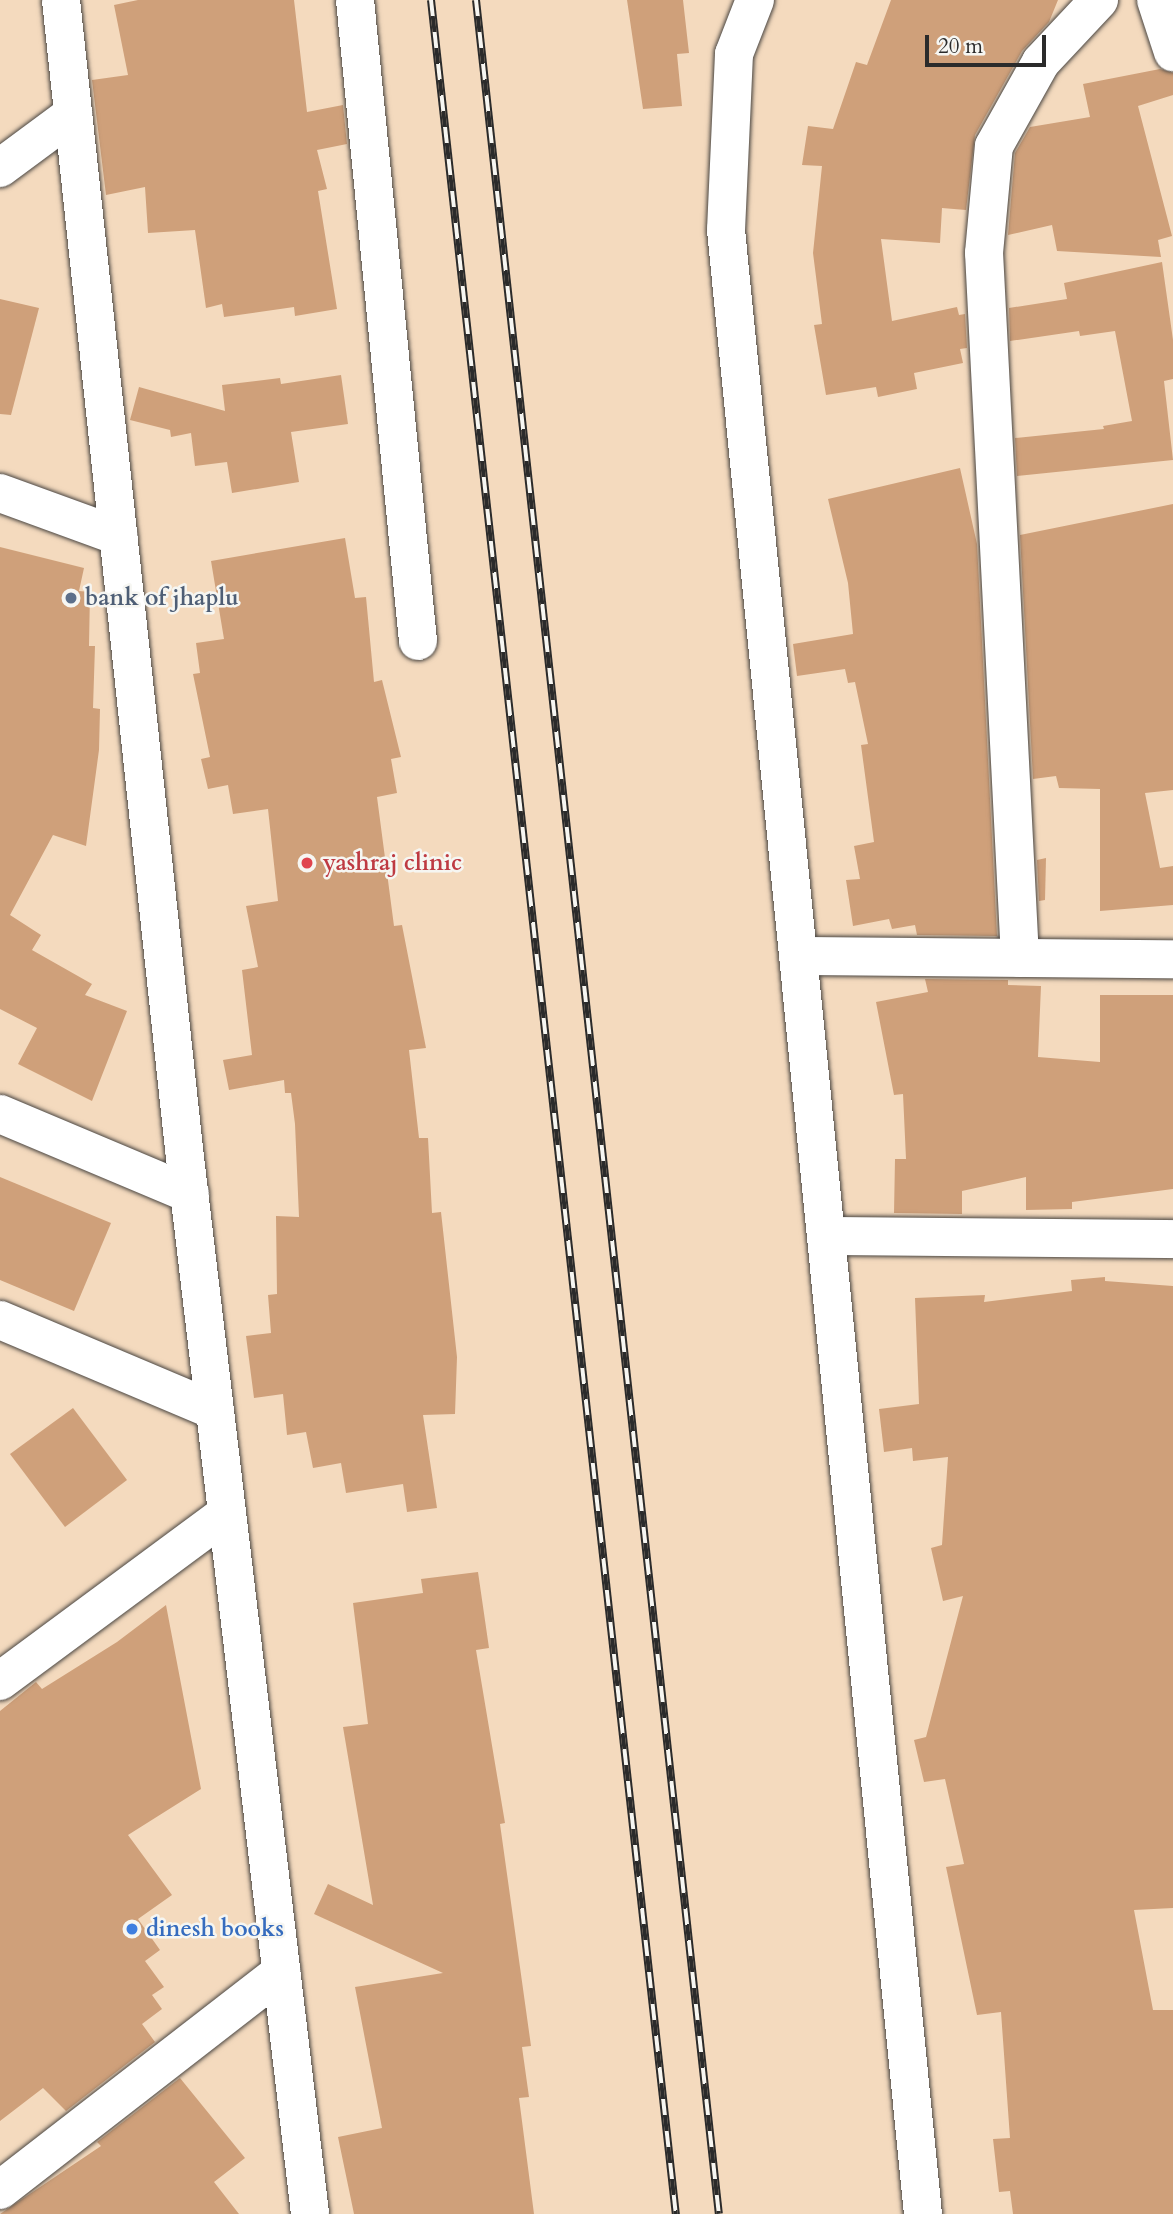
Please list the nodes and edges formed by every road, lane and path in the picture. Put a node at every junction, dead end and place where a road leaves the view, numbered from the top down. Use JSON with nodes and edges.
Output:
{"nodes":[{"id":1,"x":61,"y":0,"type":"edge"},
{"id":2,"x":355,"y":0,"type":"edge"},
{"id":3,"x":755,"y":0,"type":"edge"},
{"id":4,"x":1099,"y":0,"type":"edge"},
{"id":5,"x":1156,"y":0,"type":"edge"},
{"id":6,"x":1173,"y":52,"type":"edge"},
{"id":7,"x":73,"y":114,"type":"junction"},
{"id":8,"x":0,"y":168,"type":"edge"},
{"id":9,"x":0,"y":493,"type":"edge"},
{"id":10,"x":118,"y":536,"type":"junction"},
{"id":11,"x":418,"y":641,"type":"dead end"},
{"id":12,"x":798,"y":956,"type":"junction"},
{"id":13,"x":1020,"y":958,"type":"junction"},
{"id":14,"x":1173,"y":959,"type":"edge"},
{"id":15,"x":0,"y":1114,"type":"edge"},
{"id":16,"x":190,"y":1195,"type":"junction"},
{"id":17,"x":826,"y":1236,"type":"junction"},
{"id":18,"x":1173,"y":1239,"type":"edge"},
{"id":19,"x":0,"y":1320,"type":"edge"},
{"id":20,"x":215,"y":1411,"type":"junction"},
{"id":21,"x":227,"y":1513,"type":"junction"},
{"id":22,"x":0,"y":1681,"type":"edge"},
{"id":23,"x":281,"y":1972,"type":"junction"},
{"id":24,"x":0,"y":2190,"type":"edge"},
{"id":25,"x":310,"y":2214,"type":"edge"},
{"id":26,"x":923,"y":2214,"type":"edge"}],
"edges":[{"from":1,"to":7,"type":"street"},
{"from":2,"to":11,"type":"street"},
{"from":3,"to":12,"type":"street"},
{"from":4,"to":13,"type":"street"},
{"from":5,"to":6,"type":"street"},
{"from":7,"to":8,"type":"street"},
{"from":7,"to":10,"type":"street"},
{"from":9,"to":10,"type":"street"},
{"from":10,"to":16,"type":"street"},
{"from":12,"to":13,"type":"street"},
{"from":12,"to":17,"type":"street"},
{"from":13,"to":14,"type":"street"},
{"from":15,"to":16,"type":"street"},
{"from":16,"to":20,"type":"street"},
{"from":17,"to":18,"type":"street"},
{"from":17,"to":26,"type":"street"},
{"from":19,"to":20,"type":"street"},
{"from":20,"to":21,"type":"street"},
{"from":21,"to":22,"type":"street"},
{"from":21,"to":23,"type":"street"},
{"from":23,"to":24,"type":"street"},
{"from":23,"to":25,"type":"street"}]}
